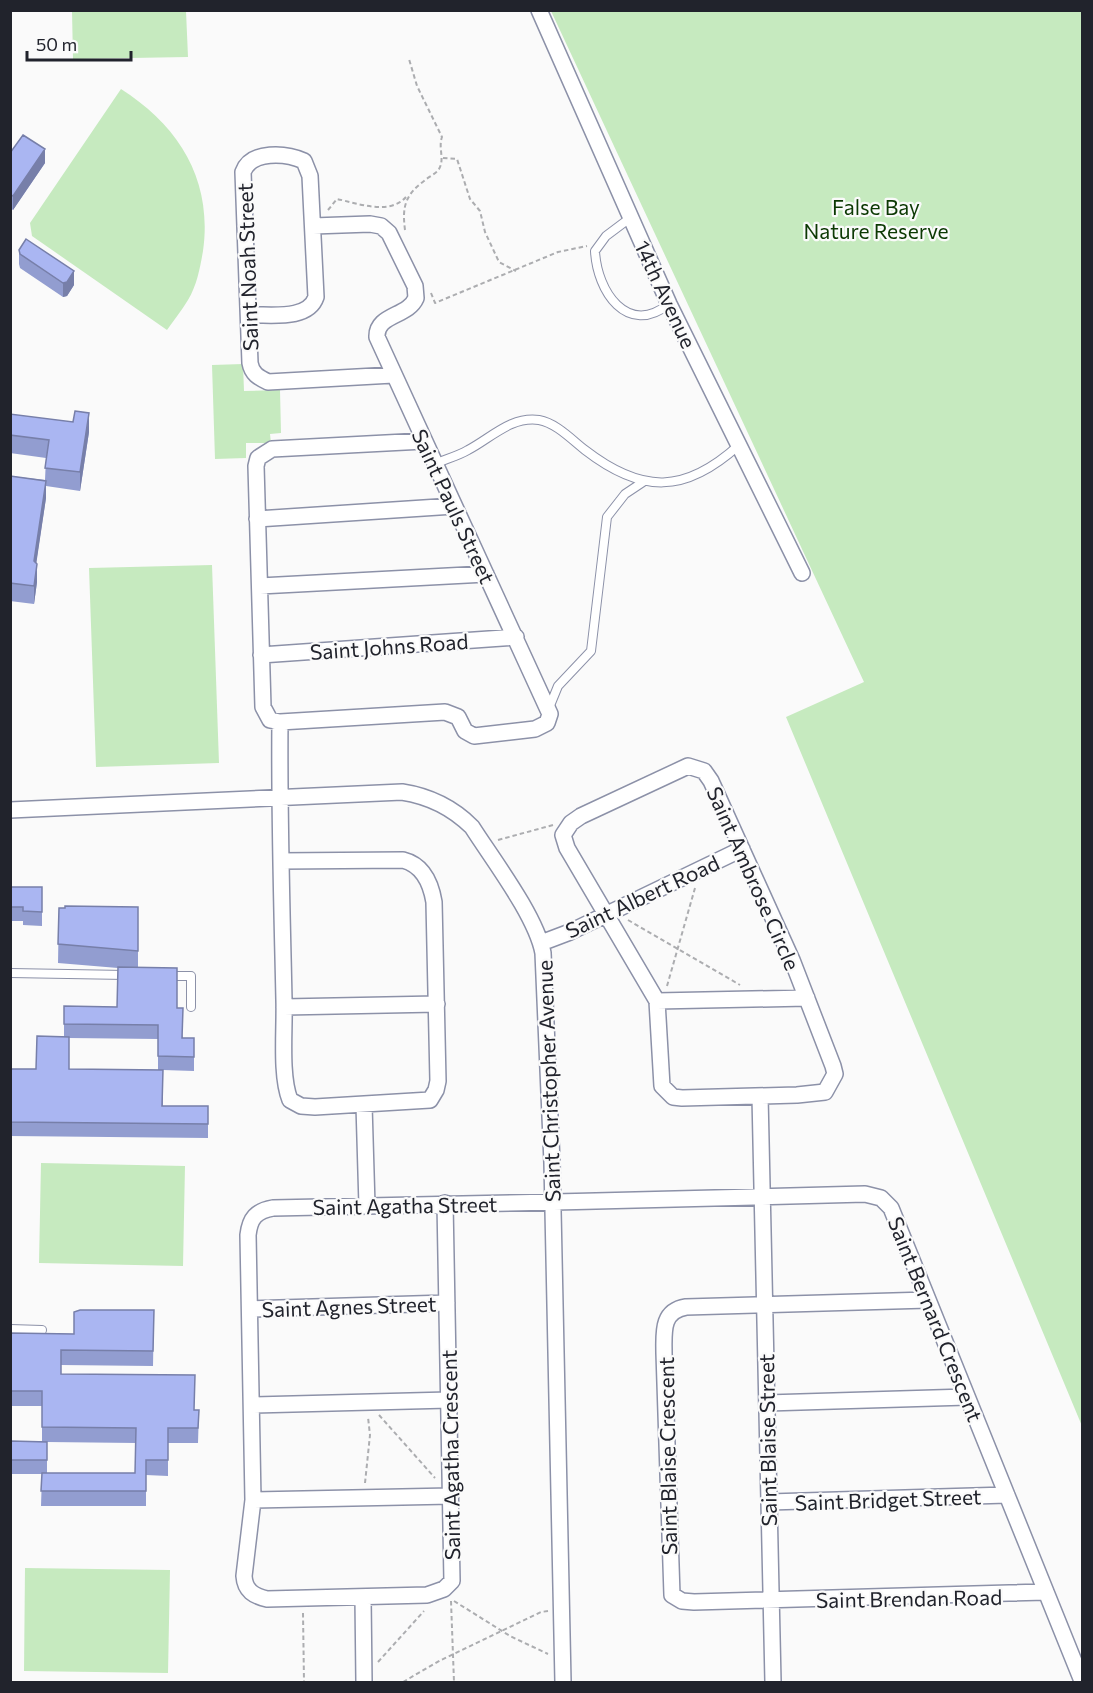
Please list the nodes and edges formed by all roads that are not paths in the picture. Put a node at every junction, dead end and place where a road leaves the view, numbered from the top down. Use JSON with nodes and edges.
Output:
{"nodes":[{"id":1,"x":539,"y":10,"type":"edge"},
{"id":2,"x":630,"y":218,"type":"junction"},
{"id":3,"x":313,"y":226,"type":"junction"},
{"id":4,"x":669,"y":304,"type":"junction"},
{"id":5,"x":249,"y":315,"type":"junction"},
{"id":6,"x":393,"y":375,"type":"junction"},
{"id":7,"x":424,"y":441,"type":"junction"},
{"id":8,"x":739,"y":445,"type":"junction"},
{"id":9,"x":435,"y":464,"type":"junction"},
{"id":10,"x":643,"y":482,"type":"junction"},
{"id":11,"x":454,"y":506,"type":"junction"},
{"id":12,"x":257,"y":519,"type":"junction"},
{"id":13,"x":802,"y":573,"type":"dead end"},
{"id":14,"x":486,"y":574,"type":"junction"},
{"id":15,"x":260,"y":586,"type":"junction"},
{"id":16,"x":516,"y":637,"type":"junction"},
{"id":17,"x":261,"y":655,"type":"junction"},
{"id":18,"x":549,"y":708,"type":"junction"},
{"id":19,"x":280,"y":722,"type":"junction"},
{"id":20,"x":279,"y":796,"type":"junction"},
{"id":21,"x":10,"y":810,"type":"edge"},
{"id":22,"x":742,"y":849,"type":"junction"},
{"id":23,"x":281,"y":861,"type":"junction"},
{"id":24,"x":613,"y":912,"type":"junction"},
{"id":25,"x":541,"y":943,"type":"junction"},
{"id":26,"x":10,"y":973,"type":"edge"},
{"id":27,"x":135,"y":975,"type":"edge"},
{"id":28,"x":157,"y":976,"type":"edge"},
{"id":29,"x":807,"y":998,"type":"junction"},
{"id":30,"x":660,"y":1001,"type":"junction"},
{"id":31,"x":437,"y":1004,"type":"junction"},
{"id":32,"x":191,"y":1006,"type":"dead end"},
{"id":33,"x":284,"y":1007,"type":"junction"},
{"id":34,"x":760,"y":1096,"type":"junction"},
{"id":35,"x":364,"y":1105,"type":"junction"},
{"id":36,"x":762,"y":1197,"type":"junction"},
{"id":37,"x":552,"y":1202,"type":"junction"},
{"id":38,"x":445,"y":1203,"type":"junction"},
{"id":39,"x":367,"y":1206,"type":"junction"},
{"id":40,"x":258,"y":1212,"type":"joint"},
{"id":41,"x":928,"y":1300,"type":"junction"},
{"id":42,"x":447,"y":1303,"type":"junction"},
{"id":43,"x":764,"y":1305,"type":"junction"},
{"id":44,"x":250,"y":1309,"type":"junction"},
{"id":45,"x":10,"y":1329,"type":"edge"},
{"id":46,"x":42,"y":1330,"type":"dead end"},
{"id":47,"x":968,"y":1397,"type":"junction"},
{"id":48,"x":449,"y":1400,"type":"junction"},
{"id":49,"x":766,"y":1403,"type":"junction"},
{"id":50,"x":253,"y":1405,"type":"junction"},
{"id":51,"x":1007,"y":1495,"type":"junction"},
{"id":52,"x":451,"y":1496,"type":"junction"},
{"id":53,"x":254,"y":1500,"type":"junction"},
{"id":54,"x":769,"y":1502,"type":"junction"},
{"id":55,"x":1046,"y":1592,"type":"junction"},
{"id":56,"x":363,"y":1598,"type":"junction"},
{"id":57,"x":771,"y":1601,"type":"junction"},
{"id":58,"x":364,"y":1680,"type":"edge"},
{"id":59,"x":1083,"y":1682,"type":"edge"},
{"id":60,"x":563,"y":1683,"type":"edge"},
{"id":61,"x":773,"y":1683,"type":"edge"}],
"edges":[{"from":1,"to":2,"type":"street","name":"14th Avenue"},
{"from":2,"to":4,"type":"street","name":"14th Avenue"},
{"from":2,"to":4,"type":"lane"},
{"from":3,"to":5,"type":"street"},
{"from":3,"to":5,"type":"street","name":"Saint Noah Street"},
{"from":3,"to":6,"type":"street","name":"Saint Pauls Street"},
{"from":4,"to":8,"type":"street","name":"14th Avenue"},
{"from":5,"to":6,"type":"street","name":"Saint Noah Street"},
{"from":6,"to":7,"type":"street","name":"Saint Pauls Street"},
{"from":7,"to":9,"type":"street","name":"Saint Pauls Street"},
{"from":7,"to":12,"type":"street"},
{"from":8,"to":10,"type":"lane"},
{"from":8,"to":13,"type":"street","name":"14th Avenue"},
{"from":9,"to":10,"type":"lane"},
{"from":9,"to":11,"type":"street","name":"Saint Pauls Street"},
{"from":10,"to":18,"type":"lane"},
{"from":11,"to":12,"type":"street"},
{"from":11,"to":14,"type":"street","name":"Saint Pauls Street"},
{"from":12,"to":15,"type":"street"},
{"from":14,"to":15,"type":"street"},
{"from":14,"to":16,"type":"street","name":"Saint Pauls Street"},
{"from":15,"to":17,"type":"street"},
{"from":16,"to":17,"type":"street","name":"Saint Johns Road"},
{"from":16,"to":18,"type":"street","name":"Saint Pauls Street"},
{"from":17,"to":19,"type":"street"},
{"from":18,"to":19,"type":"street"},
{"from":19,"to":20,"type":"street"},
{"from":20,"to":21,"type":"street","name":"Saint Christopher Avenue"},
{"from":20,"to":23,"type":"street"},
{"from":20,"to":25,"type":"street","name":"Saint Christopher Avenue"},
{"from":22,"to":24,"type":"street","name":"Saint Albert Road"},
{"from":22,"to":24,"type":"street","name":"Saint Ambrose Circle"},
{"from":22,"to":29,"type":"street","name":"Saint Ambrose Circle"},
{"from":23,"to":31,"type":"street"},
{"from":23,"to":33,"type":"street"},
{"from":24,"to":25,"type":"street","name":"Saint Albert Road"},
{"from":24,"to":30,"type":"street","name":"Saint Ambrose Circle"},
{"from":25,"to":37,"type":"street","name":"Saint Christopher Avenue"},
{"from":26,"to":27,"type":"lane"},
{"from":28,"to":32,"type":"lane"},
{"from":29,"to":30,"type":"street"},
{"from":29,"to":34,"type":"street","name":"Saint Ambrose Circle"},
{"from":30,"to":34,"type":"street","name":"Saint Ambrose Circle"},
{"from":31,"to":33,"type":"street"},
{"from":31,"to":35,"type":"street"},
{"from":33,"to":35,"type":"street"},
{"from":34,"to":36,"type":"street"},
{"from":35,"to":39,"type":"street"},
{"from":36,"to":37,"type":"street","name":"Saint Bernard Crescent"},
{"from":36,"to":41,"type":"street","name":"Saint Bernard Crescent"},
{"from":36,"to":43,"type":"street","name":"Saint Blaise Street"},
{"from":37,"to":38,"type":"street","name":"Saint Agatha Street"},
{"from":37,"to":60,"type":"street","name":"Saint Christopher Avenue"},
{"from":38,"to":39,"type":"street","name":"Saint Agatha Street"},
{"from":38,"to":42,"type":"street","name":"Saint Agatha Crescent"},
{"from":39,"to":40,"type":"street","name":"Saint Agatha Street"},
{"from":40,"to":44,"type":"street","name":"Saint Agatha Crescent"},
{"from":41,"to":43,"type":"street"},
{"from":41,"to":47,"type":"street","name":"Saint Bernard Crescent"},
{"from":42,"to":44,"type":"street","name":"Saint Agnes Street"},
{"from":42,"to":48,"type":"street","name":"Saint Agatha Crescent"},
{"from":43,"to":49,"type":"street","name":"Saint Blaise Street"},
{"from":43,"to":57,"type":"street","name":"Saint Blaise Crescent"},
{"from":44,"to":50,"type":"street","name":"Saint Agatha Crescent"},
{"from":45,"to":46,"type":"lane"},
{"from":47,"to":49,"type":"street"},
{"from":47,"to":51,"type":"street","name":"Saint Bernard Crescent"},
{"from":48,"to":50,"type":"street"},
{"from":48,"to":52,"type":"street","name":"Saint Agatha Crescent"},
{"from":49,"to":54,"type":"street","name":"Saint Blaise Street"},
{"from":50,"to":53,"type":"street","name":"Saint Agatha Crescent"},
{"from":51,"to":54,"type":"street","name":"Saint Bridget Street"},
{"from":51,"to":55,"type":"street","name":"Saint Bernard Crescent"},
{"from":52,"to":53,"type":"street"},
{"from":52,"to":56,"type":"street","name":"Saint Agatha Crescent"},
{"from":53,"to":56,"type":"street","name":"Saint Agatha Crescent"},
{"from":54,"to":57,"type":"street","name":"Saint Blaise Street"},
{"from":55,"to":57,"type":"street","name":"Saint Brendan Road"},
{"from":55,"to":59,"type":"street","name":"Saint Bernard Crescent"},
{"from":56,"to":58,"type":"street"},
{"from":57,"to":61,"type":"street","name":"Saint Blaise Street"}]}
